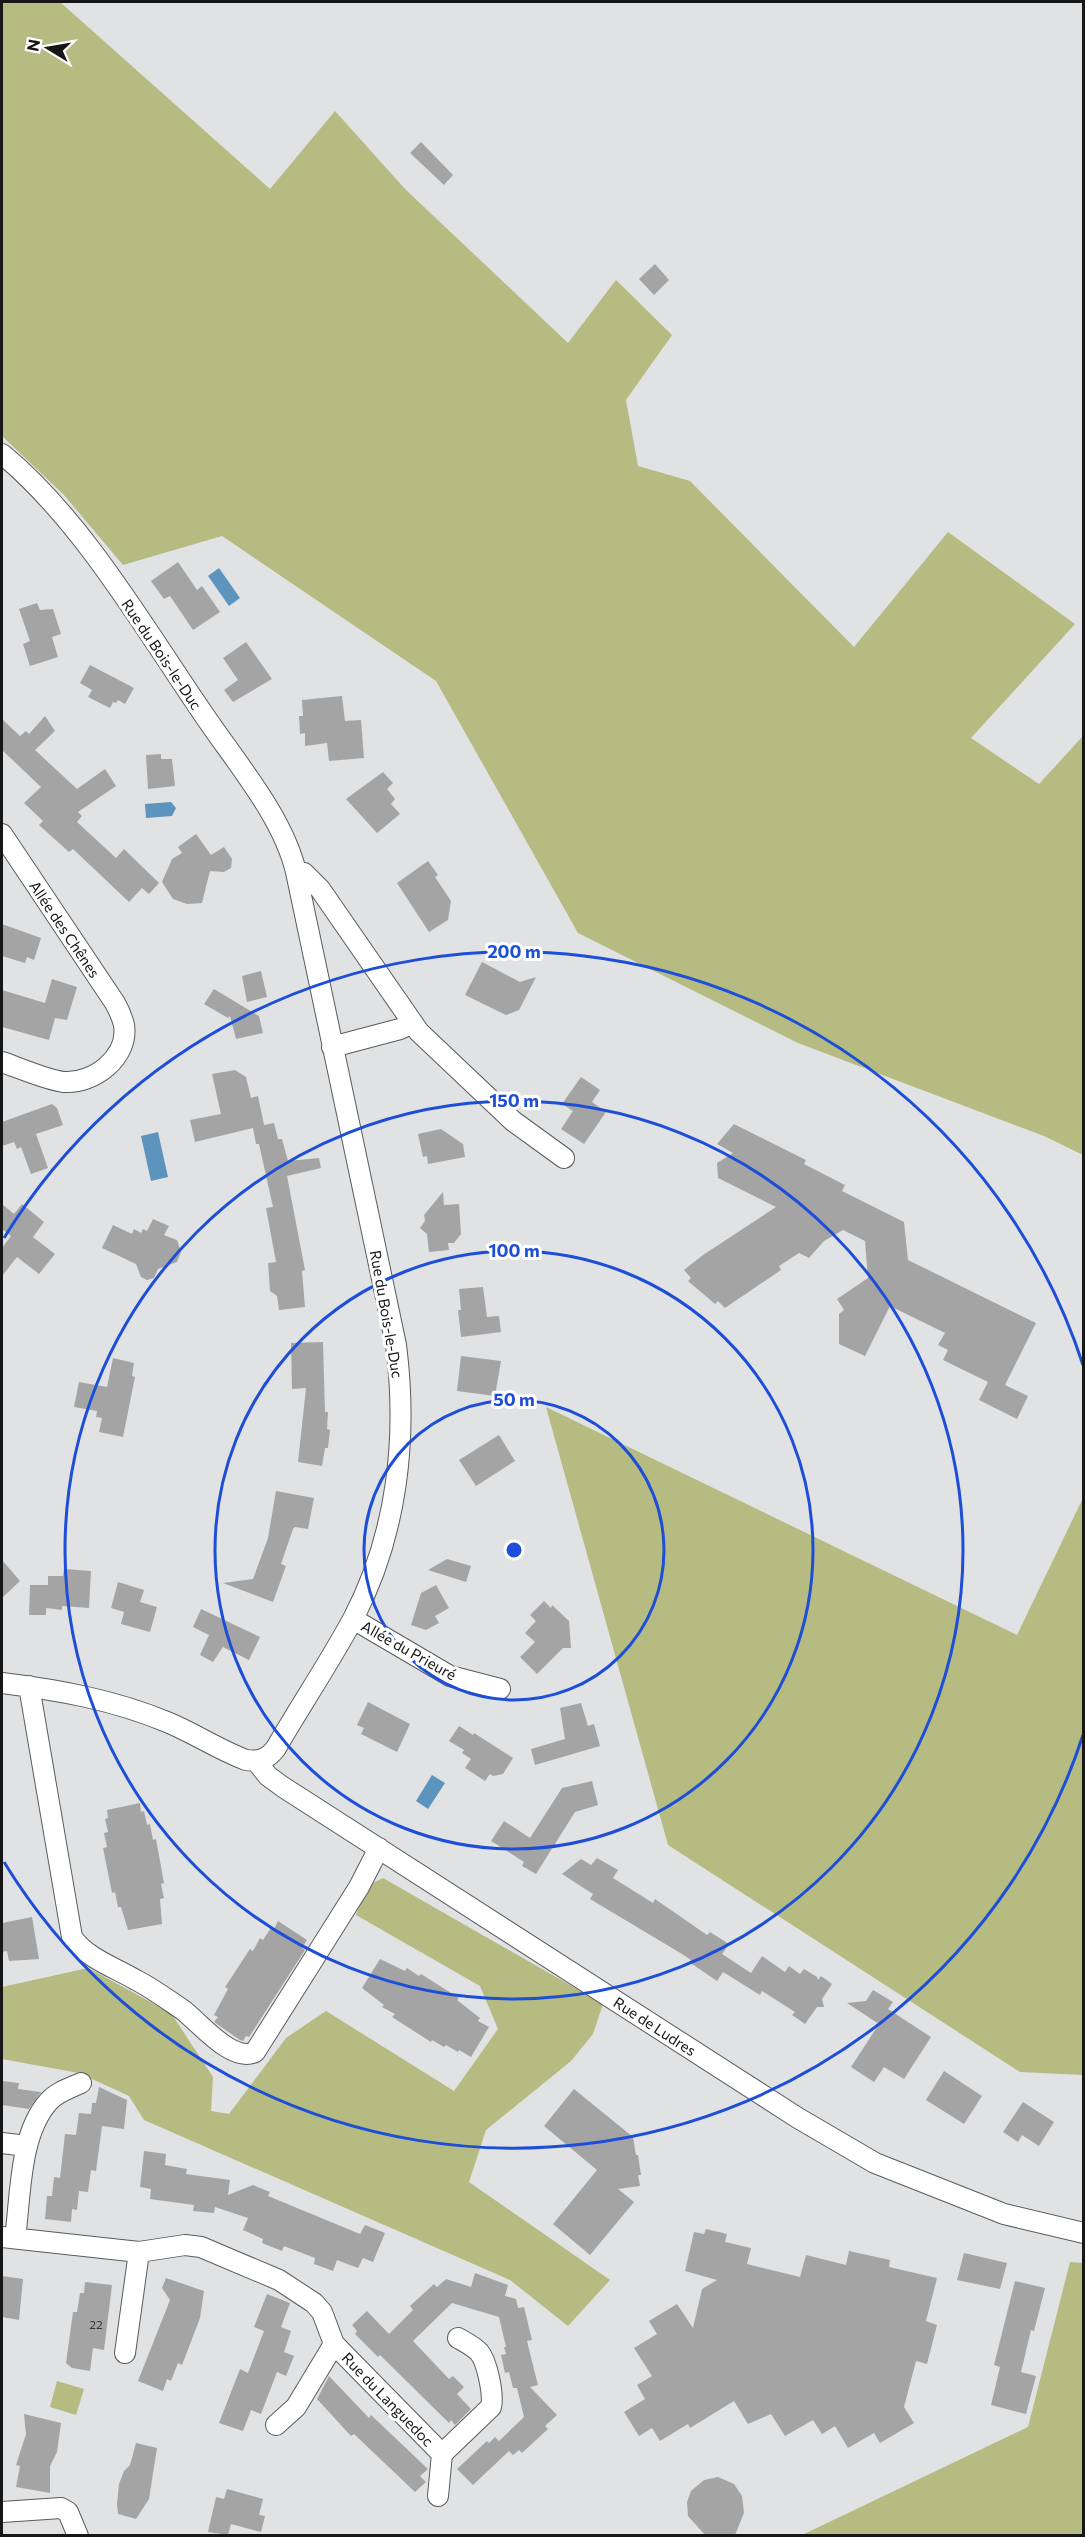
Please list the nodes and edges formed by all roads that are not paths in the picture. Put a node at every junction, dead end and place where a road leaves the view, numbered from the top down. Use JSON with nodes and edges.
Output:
{"nodes":[{"id":1,"x":2,"y":454,"type":"edge"},
{"id":2,"x":2,"y":834,"type":"edge"},
{"id":3,"x":296,"y":872,"type":"junction"},
{"id":4,"x":413,"y":1023,"type":"junction"},
{"id":5,"x":332,"y":1047,"type":"junction"},
{"id":6,"x":2,"y":1062,"type":"edge"},
{"id":7,"x":564,"y":1158,"type":"dead end"},
{"id":8,"x":352,"y":1619,"type":"junction"},
{"id":9,"x":2,"y":1683,"type":"edge"},
{"id":10,"x":29,"y":1686,"type":"junction"},
{"id":11,"x":501,"y":1689,"type":"dead end"},
{"id":12,"x":256,"y":1761,"type":"junction"},
{"id":13,"x":379,"y":1848,"type":"junction"},
{"id":14,"x":81,"y":2083,"type":"dead end"},
{"id":15,"x":2,"y":2143,"type":"edge"},
{"id":16,"x":27,"y":2146,"type":"junction"},
{"id":17,"x":1083,"y":2233,"type":"edge"},
{"id":18,"x":8,"y":2237,"type":"edge"},
{"id":19,"x":139,"y":2252,"type":"junction"},
{"id":20,"x":458,"y":2338,"type":"dead end"},
{"id":21,"x":334,"y":2344,"type":"junction"},
{"id":22,"x":124,"y":2353,"type":"dead end"},
{"id":23,"x":276,"y":2425,"type":"dead end"},
{"id":24,"x":442,"y":2454,"type":"junction"},
{"id":25,"x":438,"y":2496,"type":"dead end"},
{"id":26,"x":2,"y":2512,"type":"edge"},
{"id":27,"x":78,"y":2535,"type":"edge"}],
"edges":[{"from":1,"to":3,"type":"street","name":"Rue du Bois-le-Duc"},
{"from":2,"to":6,"type":"street","name":"Allée des Chênes"},
{"from":3,"to":4,"type":"street"},
{"from":3,"to":5,"type":"street","name":"Rue du Bois-le-Duc"},
{"from":4,"to":5,"type":"street"},
{"from":4,"to":7,"type":"street"},
{"from":5,"to":8,"type":"street","name":"Rue du Bois-le-Duc"},
{"from":8,"to":11,"type":"street","name":"Allée du Prieuré"},
{"from":8,"to":12,"type":"street","name":"Rue du Bois-le-Duc"},
{"from":9,"to":10,"type":"street"},
{"from":10,"to":12,"type":"street"},
{"from":10,"to":13,"type":"street"},
{"from":12,"to":13,"type":"street","name":"Rue de Ludres"},
{"from":13,"to":17,"type":"street","name":"Rue de Ludres"},
{"from":14,"to":16,"type":"street","name":"Rue du Languedoc"},
{"from":15,"to":16,"type":"street"},
{"from":16,"to":18,"type":"street","name":"Rue du Languedoc"},
{"from":18,"to":19,"type":"street","name":"Rue du Languedoc"},
{"from":19,"to":21,"type":"street","name":"Rue du Languedoc"},
{"from":19,"to":22,"type":"street"},
{"from":20,"to":24,"type":"street","name":"Rue du Languedoc"},
{"from":21,"to":23,"type":"street","name":"Rue du Languedoc"},
{"from":21,"to":24,"type":"street","name":"Rue du Languedoc"},
{"from":24,"to":25,"type":"street","name":"Rue du Languedoc"},
{"from":26,"to":27,"type":"street"}]}
